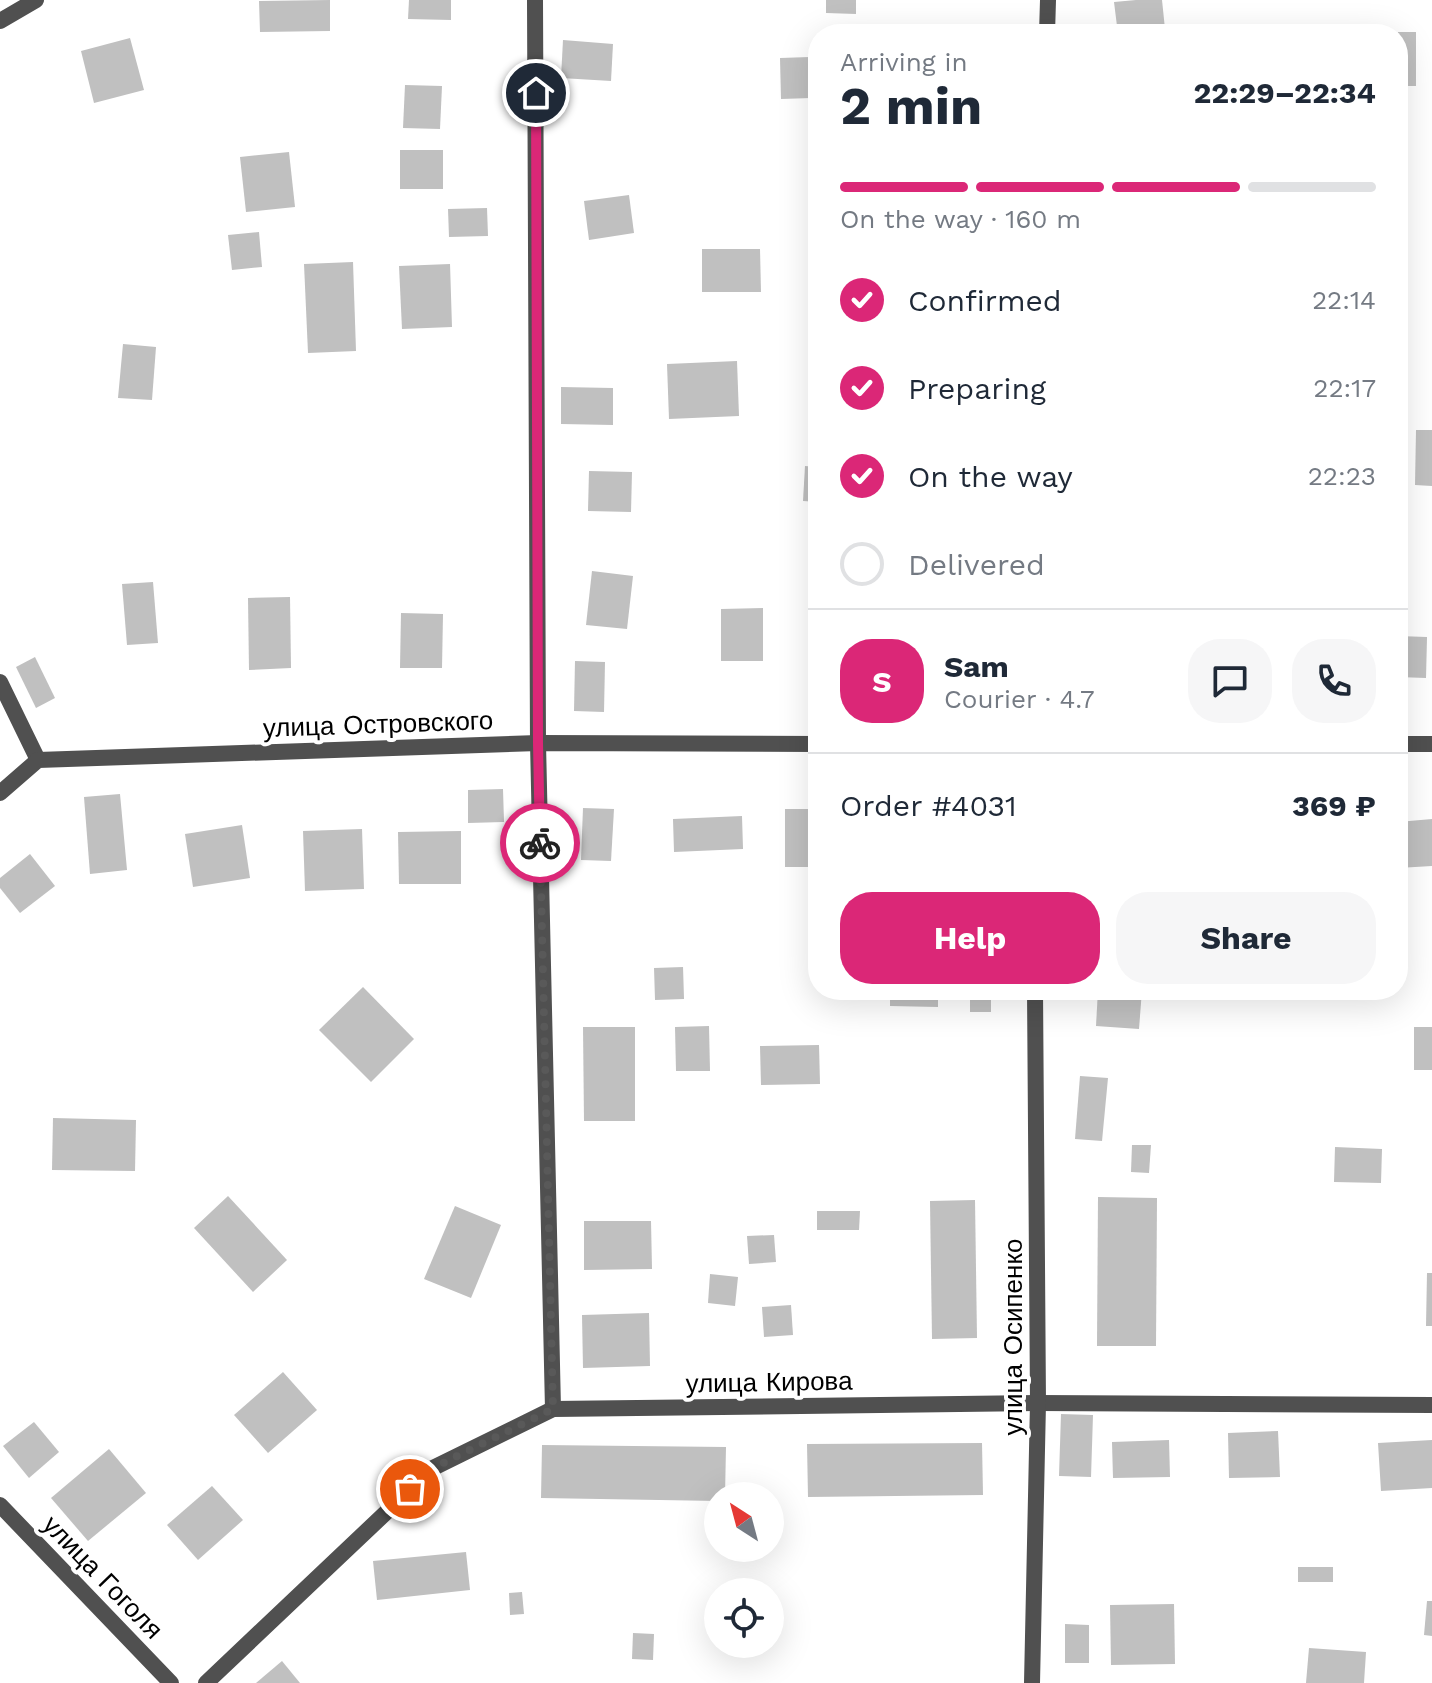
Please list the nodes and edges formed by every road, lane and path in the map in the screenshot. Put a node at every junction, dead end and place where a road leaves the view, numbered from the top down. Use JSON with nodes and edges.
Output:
{"nodes":[{"id":1,"x":36,"y":0,"type":"edge"},
{"id":2,"x":535,"y":0,"type":"edge"},
{"id":3,"x":1048,"y":0,"type":"edge"},
{"id":4,"x":0,"y":21,"type":"edge"},
{"id":5,"x":1047,"y":24,"type":"edge"},
{"id":6,"x":0,"y":682,"type":"edge"},
{"id":7,"x":538,"y":743,"type":"junction"},
{"id":8,"x":808,"y":744,"type":"edge"},
{"id":9,"x":1408,"y":744,"type":"edge"},
{"id":10,"x":1432,"y":744,"type":"edge"},
{"id":11,"x":38,"y":760,"type":"junction"},
{"id":12,"x":0,"y":793,"type":"edge"},
{"id":13,"x":1035,"y":1000,"type":"edge"},
{"id":14,"x":1038,"y":1403,"type":"junction"},
{"id":15,"x":1432,"y":1405,"type":"edge"},
{"id":16,"x":553,"y":1409,"type":"junction"},
{"id":17,"x":0,"y":1505,"type":"edge"},
{"id":18,"x":171,"y":1683,"type":"edge"},
{"id":19,"x":206,"y":1683,"type":"edge"},
{"id":20,"x":1032,"y":1683,"type":"edge"}],
"edges":[{"from":1,"to":4,"type":"street"},
{"from":2,"to":7,"type":"street"},
{"from":3,"to":5,"type":"street"},
{"from":6,"to":11,"type":"street"},
{"from":7,"to":8,"type":"street","name":"улица Островского"},
{"from":7,"to":11,"type":"street","name":"улица Островского"},
{"from":7,"to":16,"type":"street"},
{"from":9,"to":10,"type":"street"},
{"from":11,"to":12,"type":"street"},
{"from":13,"to":14,"type":"street","name":"улица Осипенко"},
{"from":14,"to":15,"type":"street","name":"улица Кирова"},
{"from":14,"to":16,"type":"street","name":"улица Кирова"},
{"from":14,"to":20,"type":"street","name":"улица Осипенко"},
{"from":16,"to":19,"type":"street","name":"улица Кирова"},
{"from":17,"to":18,"type":"street","name":"улица Гоголя"}]}
